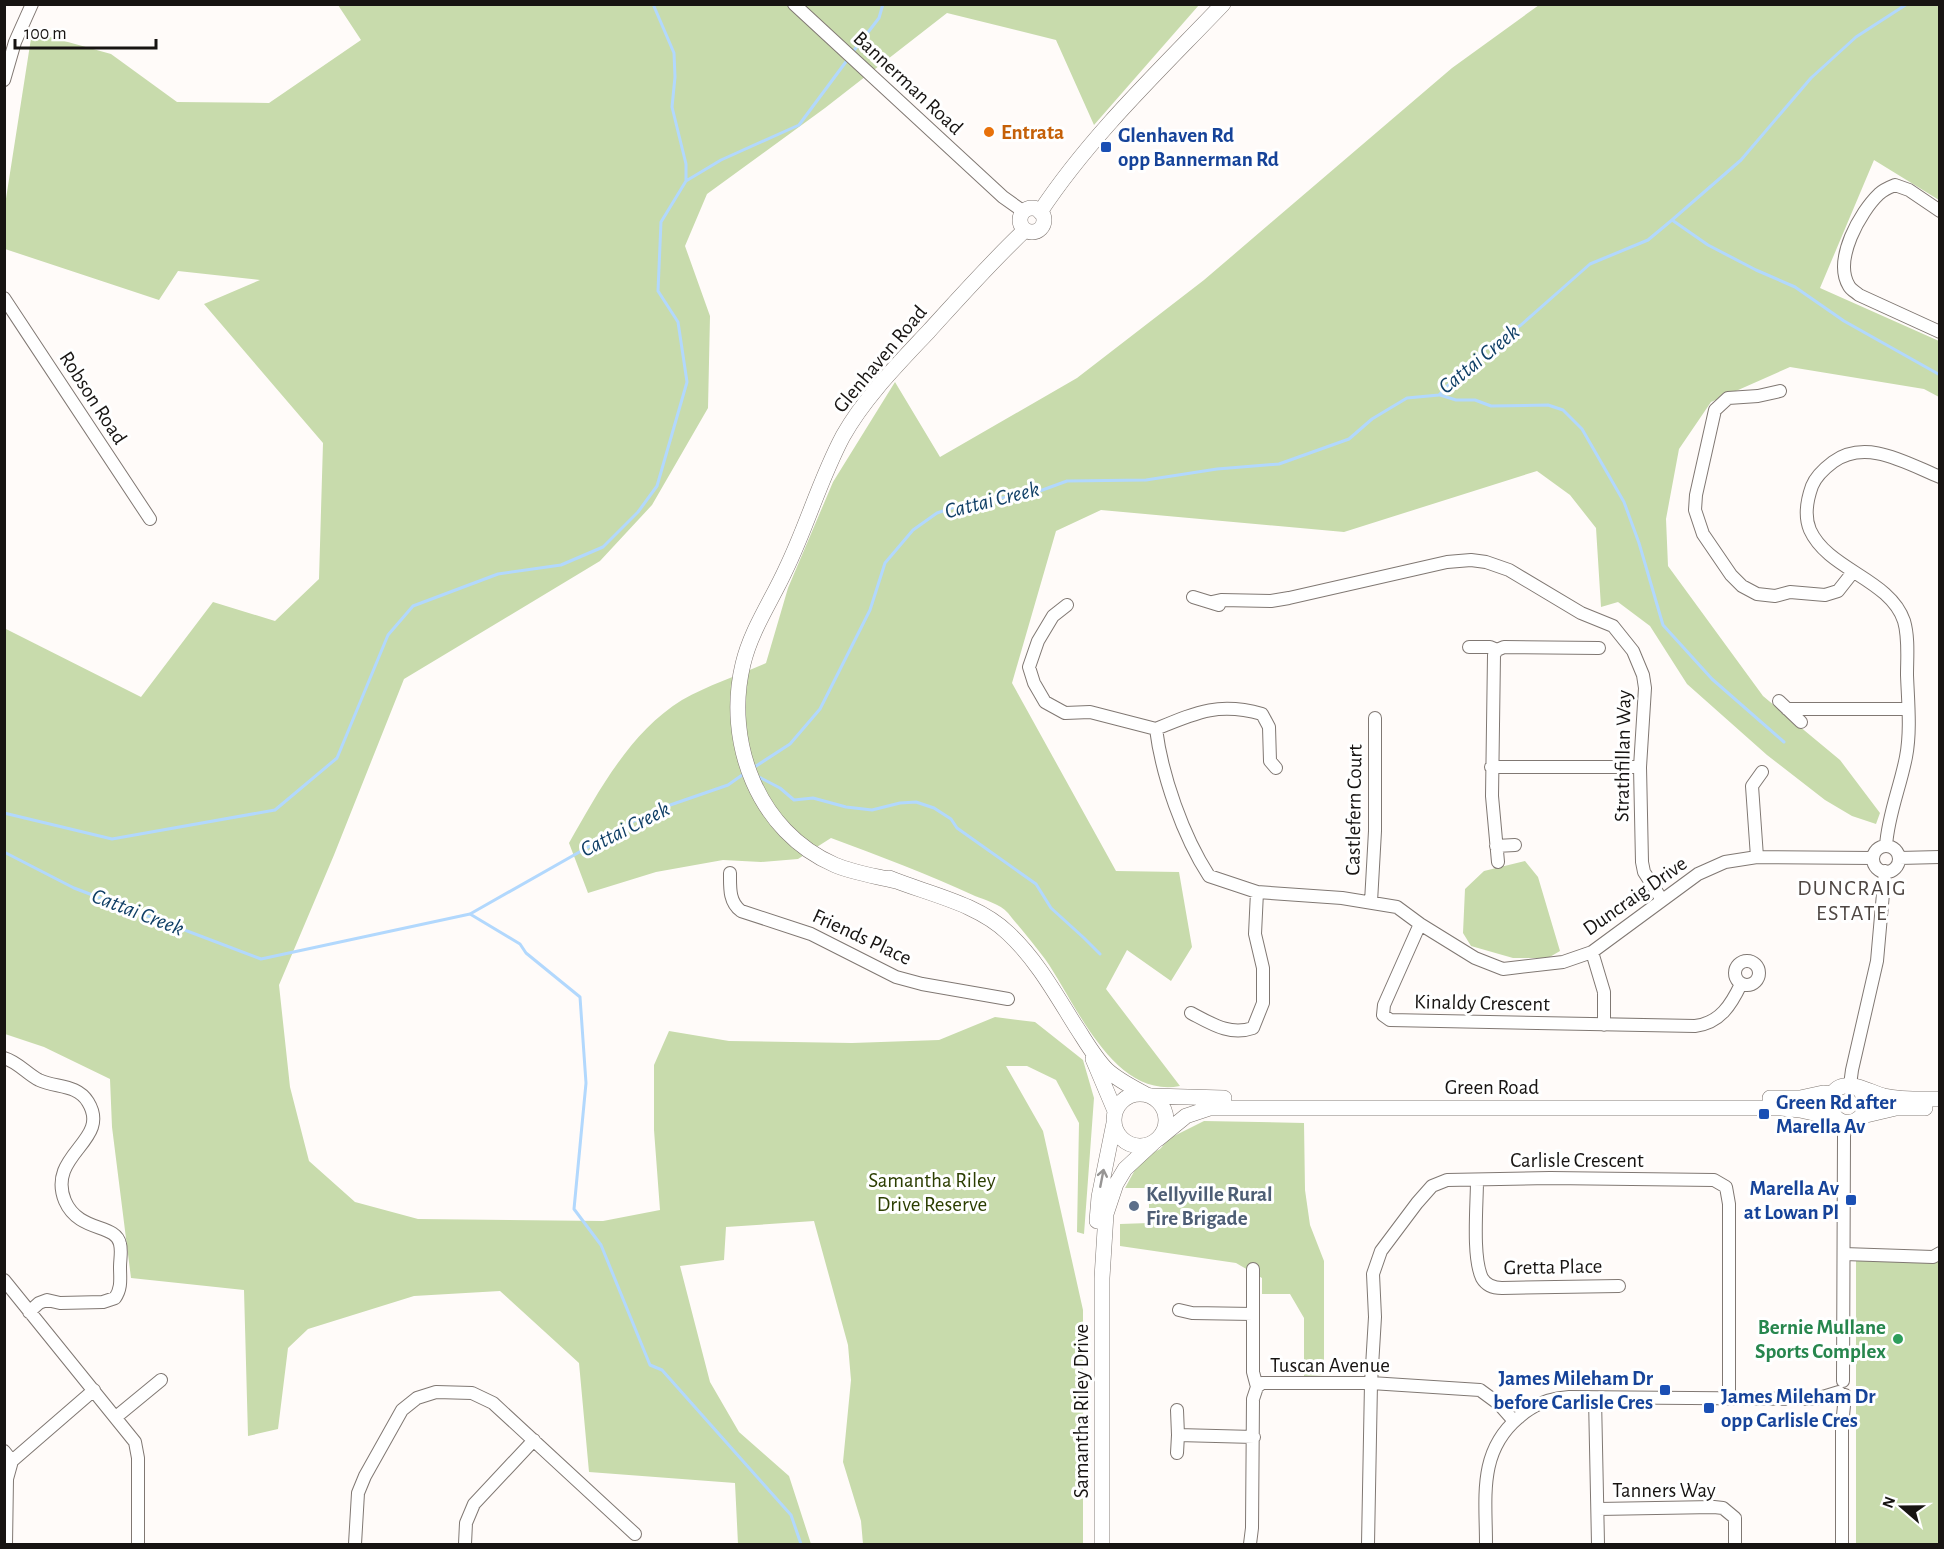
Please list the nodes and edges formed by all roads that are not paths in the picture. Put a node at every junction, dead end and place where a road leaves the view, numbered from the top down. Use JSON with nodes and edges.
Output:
{"nodes":[{"id":1,"x":32,"y":4,"type":"edge"},
{"id":2,"x":794,"y":4,"type":"edge"},
{"id":3,"x":1223,"y":4,"type":"edge"},
{"id":4,"x":4,"y":80,"type":"edge"},
{"id":5,"x":1940,"y":211,"type":"edge"},
{"id":6,"x":1024,"y":212,"type":"junction"},
{"id":7,"x":1040,"y":212,"type":"junction"},
{"id":8,"x":1025,"y":230,"type":"junction"},
{"id":9,"x":4,"y":298,"type":"edge"},
{"id":10,"x":1940,"y":332,"type":"edge"},
{"id":11,"x":1780,"y":391,"type":"dead end"},
{"id":12,"x":1940,"y":477,"type":"edge"},
{"id":13,"x":150,"y":519,"type":"dead end"},
{"id":14,"x":1853,"y":572,"type":"junction"},
{"id":15,"x":1193,"y":597,"type":"dead end"},
{"id":16,"x":1067,"y":605,"type":"dead end"},
{"id":17,"x":1469,"y":647,"type":"dead end"},
{"id":18,"x":1599,"y":648,"type":"dead end"},
{"id":19,"x":1497,"y":650,"type":"junction"},
{"id":20,"x":1908,"y":709,"type":"junction"},
{"id":21,"x":1375,"y":718,"type":"dead end"},
{"id":22,"x":1801,"y":722,"type":"dead end"},
{"id":23,"x":1156,"y":729,"type":"junction"},
{"id":24,"x":1491,"y":766,"type":"junction"},
{"id":25,"x":1640,"y":767,"type":"junction"},
{"id":26,"x":1276,"y":768,"type":"dead end"},
{"id":27,"x":1762,"y":772,"type":"dead end"},
{"id":28,"x":1515,"y":845,"type":"dead end"},
{"id":29,"x":1496,"y":846,"type":"junction"},
{"id":30,"x":1886,"y":846,"type":"junction"},
{"id":31,"x":1757,"y":857,"type":"junction"},
{"id":32,"x":1940,"y":857,"type":"edge"},
{"id":33,"x":1874,"y":858,"type":"junction"},
{"id":34,"x":1899,"y":858,"type":"junction"},
{"id":35,"x":1498,"y":862,"type":"dead end"},
{"id":36,"x":1885,"y":871,"type":"junction"},
{"id":37,"x":730,"y":873,"type":"dead end"},
{"id":38,"x":1257,"y":892,"type":"junction"},
{"id":39,"x":1662,"y":900,"type":"junction"},
{"id":40,"x":1371,"y":902,"type":"junction"},
{"id":41,"x":1420,"y":924,"type":"junction"},
{"id":42,"x":1592,"y":952,"type":"junction"},
{"id":43,"x":1741,"y":984,"type":"dead end"},
{"id":44,"x":1008,"y":999,"type":"dead end"},
{"id":45,"x":1191,"y":1013,"type":"dead end"},
{"id":46,"x":1604,"y":1025,"type":"junction"},
{"id":47,"x":1088,"y":1045,"type":"junction"},
{"id":48,"x":4,"y":1058,"type":"edge"},
{"id":49,"x":1854,"y":1087,"type":"junction"},
{"id":50,"x":1832,"y":1094,"type":"junction"},
{"id":51,"x":1149,"y":1095,"type":"junction"},
{"id":52,"x":1940,"y":1099,"type":"edge"},
{"id":53,"x":1940,"y":1108,"type":"edge"},
{"id":54,"x":1862,"y":1116,"type":"junction"},
{"id":55,"x":1114,"y":1117,"type":"junction"},
{"id":56,"x":1841,"y":1120,"type":"junction"},
{"id":57,"x":1155,"y":1141,"type":"junction"},
{"id":58,"x":1477,"y":1180,"type":"junction"},
{"id":59,"x":1940,"y":1253,"type":"edge"},
{"id":60,"x":1844,"y":1254,"type":"junction"},
{"id":61,"x":1253,"y":1269,"type":"dead end"},
{"id":62,"x":1102,"y":1278,"type":"junction"},
{"id":63,"x":6,"y":1286,"type":"edge"},
{"id":64,"x":1619,"y":1286,"type":"dead end"},
{"id":65,"x":1179,"y":1310,"type":"dead end"},
{"id":66,"x":29,"y":1312,"type":"junction"},
{"id":67,"x":1253,"y":1314,"type":"junction"},
{"id":68,"x":161,"y":1380,"type":"dead end"},
{"id":69,"x":1371,"y":1383,"type":"junction"},
{"id":70,"x":1257,"y":1387,"type":"junction"},
{"id":71,"x":94,"y":1390,"type":"junction"},
{"id":72,"x":1842,"y":1390,"type":"junction"},
{"id":73,"x":1595,"y":1398,"type":"junction"},
{"id":74,"x":1730,"y":1398,"type":"junction"},
{"id":75,"x":1177,"y":1410,"type":"dead end"},
{"id":76,"x":116,"y":1417,"type":"junction"},
{"id":77,"x":1514,"y":1421,"type":"junction"},
{"id":78,"x":1178,"y":1435,"type":"junction"},
{"id":79,"x":1254,"y":1437,"type":"junction"},
{"id":80,"x":534,"y":1440,"type":"junction"},
{"id":81,"x":1177,"y":1453,"type":"dead end"},
{"id":82,"x":8,"y":1456,"type":"edge"},
{"id":83,"x":1598,"y":1509,"type":"junction"},
{"id":84,"x":635,"y":1534,"type":"dead end"},
{"id":85,"x":6,"y":1545,"type":"edge"},
{"id":86,"x":138,"y":1545,"type":"edge"},
{"id":87,"x":355,"y":1545,"type":"edge"},
{"id":88,"x":465,"y":1545,"type":"edge"},
{"id":89,"x":1102,"y":1545,"type":"edge"},
{"id":90,"x":1250,"y":1545,"type":"edge"},
{"id":91,"x":1368,"y":1545,"type":"edge"},
{"id":92,"x":1486,"y":1545,"type":"edge"},
{"id":93,"x":1598,"y":1545,"type":"edge"},
{"id":94,"x":1735,"y":1545,"type":"edge"},
{"id":95,"x":1842,"y":1545,"type":"edge"}],
"edges":[{"from":1,"to":4,"type":"street"},
{"from":2,"to":6,"type":"street","name":"Bannerman Road"},
{"from":3,"to":7,"type":"main road"},
{"from":5,"to":10,"type":"street"},
{"from":6,"to":7,"type":"main road"},
{"from":6,"to":8,"type":"main road"},
{"from":7,"to":8,"type":"main road"},
{"from":8,"to":47,"type":"main road","name":"Glenhaven Road"},
{"from":9,"to":13,"type":"street","name":"Robson Road"},
{"from":11,"to":14,"type":"street"},
{"from":12,"to":14,"type":"street"},
{"from":14,"to":20,"type":"street"},
{"from":15,"to":25,"type":"street","name":"Strathfillan Way"},
{"from":16,"to":23,"type":"street"},
{"from":17,"to":19,"type":"street"},
{"from":18,"to":19,"type":"street"},
{"from":19,"to":24,"type":"street"},
{"from":20,"to":22,"type":"street"},
{"from":20,"to":30,"type":"street"},
{"from":21,"to":40,"type":"street","name":"Castlefern Court"},
{"from":23,"to":26,"type":"street"},
{"from":23,"to":38,"type":"street","name":"Duncraig Drive"},
{"from":24,"to":25,"type":"street"},
{"from":24,"to":29,"type":"street"},
{"from":25,"to":39,"type":"street","name":"Strathfillan Way"},
{"from":27,"to":31,"type":"street"},
{"from":28,"to":29,"type":"street"},
{"from":29,"to":35,"type":"street"},
{"from":30,"to":33,"type":"street"},
{"from":30,"to":34,"type":"street"},
{"from":31,"to":33,"type":"street","name":"Duncraig Drive"},
{"from":31,"to":39,"type":"street","name":"Duncraig Drive"},
{"from":32,"to":34,"type":"street"},
{"from":33,"to":36,"type":"street"},
{"from":34,"to":36,"type":"street"},
{"from":36,"to":49,"type":"street"},
{"from":37,"to":44,"type":"street","name":"Friends Place"},
{"from":38,"to":40,"type":"street","name":"Duncraig Drive"},
{"from":38,"to":45,"type":"street"},
{"from":39,"to":42,"type":"street","name":"Duncraig Drive"},
{"from":40,"to":41,"type":"street","name":"Duncraig Drive"},
{"from":41,"to":42,"type":"street","name":"Duncraig Drive"},
{"from":41,"to":46,"type":"street","name":"Kinaldy Crescent"},
{"from":42,"to":46,"type":"street"},
{"from":43,"to":46,"type":"street"},
{"from":47,"to":51,"type":"main road","name":"Glenhaven Road"},
{"from":47,"to":55,"type":"main road","name":"Glenhaven Road"},
{"from":48,"to":66,"type":"street"},
{"from":49,"to":50,"type":"main road"},
{"from":49,"to":52,"type":"main road"},
{"from":49,"to":54,"type":"main road"},
{"from":50,"to":51,"type":"main road","name":"Green Road"},
{"from":50,"to":56,"type":"main road"},
{"from":51,"to":55,"type":"main road"},
{"from":51,"to":57,"type":"main road"},
{"from":53,"to":54,"type":"main road"},
{"from":54,"to":56,"type":"main road"},
{"from":55,"to":57,"type":"main road"},
{"from":62,"to":55,"type":"main road","name":"Samantha Riley Drive","one_way":true},
{"from":56,"to":57,"type":"main road","name":"Green Road"},
{"from":56,"to":60,"type":"street"},
{"from":57,"to":62,"type":"main road","name":"Samantha Riley Drive"},
{"from":58,"to":64,"type":"street","name":"Gretta Place"},
{"from":58,"to":69,"type":"street","name":"Carlisle Crescent"},
{"from":58,"to":74,"type":"street","name":"Carlisle Crescent"},
{"from":59,"to":60,"type":"street"},
{"from":60,"to":72,"type":"street"},
{"from":61,"to":67,"type":"street"},
{"from":62,"to":89,"type":"main road","name":"Samantha Riley Drive"},
{"from":63,"to":66,"type":"street"},
{"from":65,"to":67,"type":"street"},
{"from":66,"to":71,"type":"street"},
{"from":67,"to":70,"type":"street"},
{"from":68,"to":76,"type":"street"},
{"from":69,"to":70,"type":"street","name":"Tuscan Avenue"},
{"from":69,"to":77,"type":"street","name":"Tuscan Avenue"},
{"from":69,"to":91,"type":"street","name":"Carlisle Crescent"},
{"from":70,"to":79,"type":"street","name":"Tuscan Avenue"},
{"from":71,"to":76,"type":"street"},
{"from":71,"to":82,"type":"street"},
{"from":72,"to":74,"type":"street"},
{"from":72,"to":95,"type":"street"},
{"from":73,"to":74,"type":"street"},
{"from":73,"to":77,"type":"street"},
{"from":73,"to":83,"type":"street"},
{"from":75,"to":78,"type":"street"},
{"from":76,"to":86,"type":"street"},
{"from":77,"to":92,"type":"street"},
{"from":78,"to":79,"type":"street"},
{"from":78,"to":81,"type":"street"},
{"from":79,"to":90,"type":"street","name":"Tuscan Avenue"},
{"from":80,"to":84,"type":"street"},
{"from":80,"to":87,"type":"street"},
{"from":80,"to":88,"type":"street"},
{"from":82,"to":85,"type":"street"},
{"from":83,"to":93,"type":"street"},
{"from":83,"to":94,"type":"street","name":"Tanners Way"}]}
